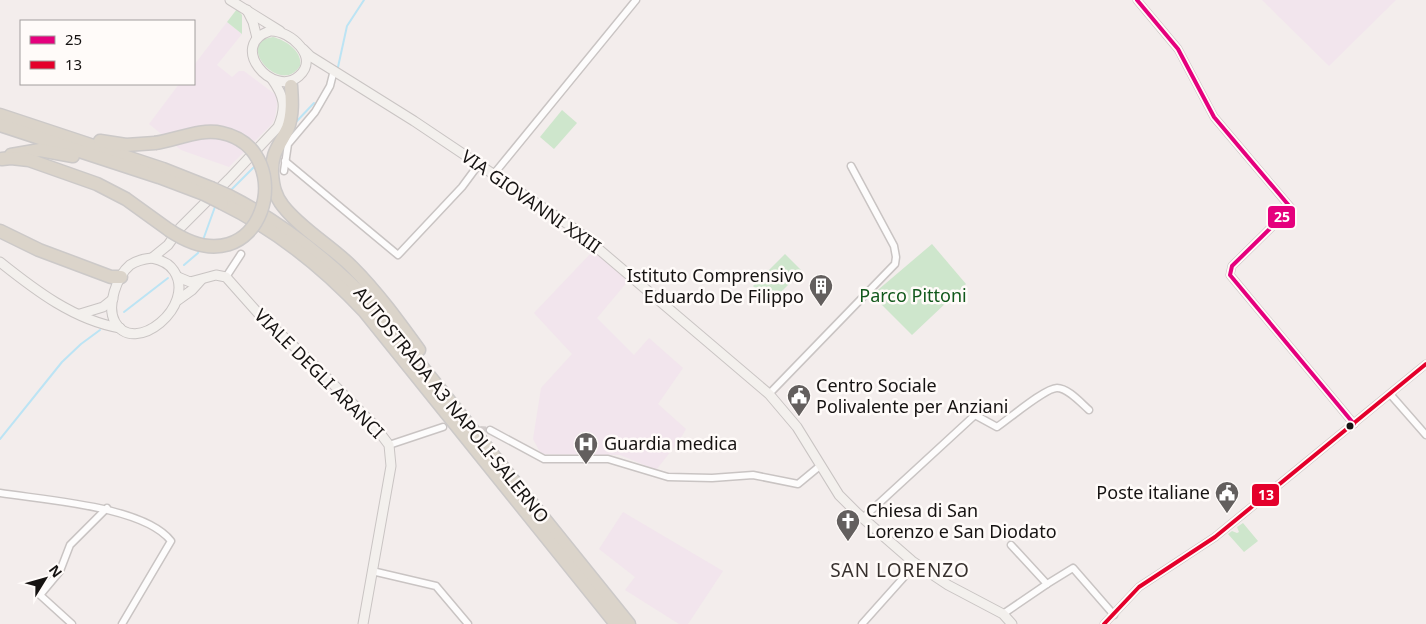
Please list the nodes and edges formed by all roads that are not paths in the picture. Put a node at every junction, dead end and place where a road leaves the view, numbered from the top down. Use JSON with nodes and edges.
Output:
{"nodes":[{"id":1,"x":230,"y":0,"type":"edge"},
{"id":2,"x":636,"y":0,"type":"edge"},
{"id":3,"x":1137,"y":0,"type":"edge"},
{"id":4,"x":247,"y":10,"type":"junction"},
{"id":5,"x":283,"y":33,"type":"junction"},
{"id":6,"x":257,"y":38,"type":"junction"},
{"id":7,"x":303,"y":49,"type":"junction"},
{"id":8,"x":330,"y":68,"type":"junction"},
{"id":9,"x":272,"y":79,"type":"junction"},
{"id":10,"x":297,"y":79,"type":"junction"},
{"id":11,"x":284,"y":102,"type":"junction"},
{"id":12,"x":0,"y":115,"type":"edge"},
{"id":13,"x":0,"y":125,"type":"edge"},
{"id":14,"x":1,"y":160,"type":"edge"},
{"id":15,"x":285,"y":160,"type":"junction"},
{"id":16,"x":479,"y":164,"type":"junction"},
{"id":17,"x":850,"y":166,"type":"dead end"},
{"id":18,"x":284,"y":171,"type":"dead end"},
{"id":19,"x":493,"y":175,"type":"junction"},
{"id":20,"x":159,"y":177,"type":"junction"},
{"id":21,"x":208,"y":191,"type":"junction"},
{"id":22,"x":226,"y":200,"type":"junction"},
{"id":23,"x":0,"y":232,"type":"edge"},
{"id":24,"x":168,"y":245,"type":"junction"},
{"id":25,"x":241,"y":254,"type":"dead end"},
{"id":26,"x":152,"y":258,"type":"junction"},
{"id":27,"x":0,"y":262,"type":"edge"},
{"id":28,"x":169,"y":265,"type":"junction"},
{"id":29,"x":121,"y":277,"type":"junction"},
{"id":30,"x":178,"y":277,"type":"junction"},
{"id":31,"x":226,"y":277,"type":"junction"},
{"id":32,"x":201,"y":280,"type":"junction"},
{"id":33,"x":113,"y":299,"type":"junction"},
{"id":34,"x":178,"y":300,"type":"junction"},
{"id":35,"x":80,"y":314,"type":"junction"},
{"id":36,"x":120,"y":328,"type":"junction"},
{"id":37,"x":1426,"y":364,"type":"edge"},
{"id":38,"x":769,"y":394,"type":"junction"},
{"id":39,"x":1390,"y":394,"type":"junction"},
{"id":40,"x":1089,"y":410,"type":"dead end"},
{"id":41,"x":1354,"y":424,"type":"junction"},
{"id":42,"x":443,"y":427,"type":"dead end"},
{"id":43,"x":490,"y":430,"type":"tunnel mouth"},
{"id":44,"x":1426,"y":435,"type":"edge"},
{"id":45,"x":485,"y":444,"type":"junction"},
{"id":46,"x":389,"y":445,"type":"junction"},
{"id":47,"x":821,"y":465,"type":"junction"},
{"id":48,"x":0,"y":493,"type":"edge"},
{"id":49,"x":107,"y":508,"type":"junction"},
{"id":50,"x":863,"y":518,"type":"junction"},
{"id":51,"x":1011,"y":545,"type":"dead end"},
{"id":52,"x":912,"y":561,"type":"junction"},
{"id":53,"x":372,"y":571,"type":"junction"},
{"id":54,"x":1047,"y":584,"type":"junction"},
{"id":55,"x":1003,"y":614,"type":"junction"},
{"id":56,"x":1114,"y":614,"type":"junction"},
{"id":57,"x":72,"y":624,"type":"edge"},
{"id":58,"x":122,"y":624,"type":"edge"},
{"id":59,"x":363,"y":624,"type":"edge"},
{"id":60,"x":468,"y":624,"type":"edge"},
{"id":61,"x":616,"y":624,"type":"edge"},
{"id":62,"x":629,"y":624,"type":"edge"},
{"id":63,"x":862,"y":624,"type":"edge"},
{"id":64,"x":1012,"y":624,"type":"edge"},
{"id":65,"x":1104,"y":624,"type":"edge"}],
"edges":[{"from":1,"to":4,"type":"main road"},
{"from":2,"to":19,"type":"street"},
{"from":3,"to":41,"type":"street"},
{"from":4,"to":5,"type":"main road"},
{"from":4,"to":6,"type":"main road"},
{"from":5,"to":6,"type":"main road"},
{"from":5,"to":7,"type":"main road"},
{"from":6,"to":9,"type":"main road"},
{"from":7,"to":8,"type":"main road","name":"VIA GIOVANNI XXIII"},
{"from":7,"to":10,"type":"main road"},
{"from":8,"to":10,"type":"main road"},
{"from":8,"to":15,"type":"street"},
{"from":8,"to":16,"type":"main road","name":"VIA GIOVANNI XXIII"},
{"from":9,"to":10,"type":"main road"},
{"from":9,"to":11,"type":"main road"},
{"from":10,"to":11,"type":"main road"},
{"from":10,"to":45,"type":"highway"},
{"from":11,"to":24,"type":"main road"},
{"from":12,"to":14,"type":"highway","bridge":true},
{"from":12,"to":21,"type":"highway","name":"AUTOSTRADA A3 NAPOLI-SALERNO"},
{"from":13,"to":20,"type":"highway","name":"AUTOSTRADA A3 NAPOLI-SALERNO"},
{"from":14,"to":20,"type":"highway"},
{"from":15,"to":16,"type":"street"},
{"from":15,"to":18,"type":"street"},
{"from":16,"to":19,"type":"main road","name":"VIA GIOVANNI XXIII"},
{"from":17,"to":38,"type":"street"},
{"from":19,"to":38,"type":"main road","name":"VIA GIOVANNI XXIII"},
{"from":20,"to":21,"type":"highway","name":"AUTOSTRADA A3 NAPOLI-SALERNO"},
{"from":21,"to":22,"type":"highway","name":"AUTOSTRADA A3 NAPOLI-SALERNO","bridge":true},
{"from":22,"to":45,"type":"highway","name":"AUTOSTRADA A3 NAPOLI-SALERNO"},
{"from":22,"to":61,"type":"highway","name":"AUTOSTRADA A3 NAPOLI-SALERNO"},
{"from":23,"to":29,"type":"highway"},
{"from":24,"to":26,"type":"main road"},
{"from":24,"to":28,"type":"main road"},
{"from":25,"to":31,"type":"street"},
{"from":26,"to":28,"type":"main road"},
{"from":26,"to":29,"type":"main road"},
{"from":27,"to":35,"type":"main road"},
{"from":28,"to":30,"type":"main road"},
{"from":29,"to":33,"type":"main road"},
{"from":30,"to":32,"type":"main road"},
{"from":30,"to":34,"type":"main road"},
{"from":31,"to":32,"type":"main road"},
{"from":31,"to":46,"type":"main road","name":"VIALE DEGLI ARANCI"},
{"from":32,"to":34,"type":"main road"},
{"from":33,"to":35,"type":"main road"},
{"from":33,"to":36,"type":"main road"},
{"from":34,"to":36,"type":"main road"},
{"from":35,"to":36,"type":"main road"},
{"from":37,"to":39,"type":"street"},
{"from":38,"to":47,"type":"main road","name":"VIA GIOVANNI XXIII"},
{"from":39,"to":41,"type":"street"},
{"from":39,"to":44,"type":"street"},
{"from":40,"to":50,"type":"street"},
{"from":41,"to":56,"type":"street"},
{"from":42,"to":46,"type":"street"},
{"from":43,"to":47,"type":"street"},
{"from":45,"to":62,"type":"highway","name":"AUTOSTRADA A3 NAPOLI-SALERNO"},
{"from":46,"to":53,"type":"main road","name":"VIALE DEGLI ARANCI"},
{"from":47,"to":50,"type":"main road","name":"VIA GIOVANNI XXIII"},
{"from":48,"to":49,"type":"street"},
{"from":49,"to":57,"type":"street"},
{"from":49,"to":58,"type":"street"},
{"from":50,"to":52,"type":"main road","name":"VIA GIOVANNI XXIII"},
{"from":51,"to":54,"type":"street"},
{"from":52,"to":55,"type":"main road","name":"VIA GIOVANNI XXIII"},
{"from":52,"to":63,"type":"street"},
{"from":53,"to":59,"type":"main road","name":"VIALE DEGLI ARANCI"},
{"from":53,"to":60,"type":"street"},
{"from":54,"to":55,"type":"street"},
{"from":54,"to":56,"type":"street"},
{"from":55,"to":64,"type":"main road"},
{"from":56,"to":65,"type":"street"}]}
